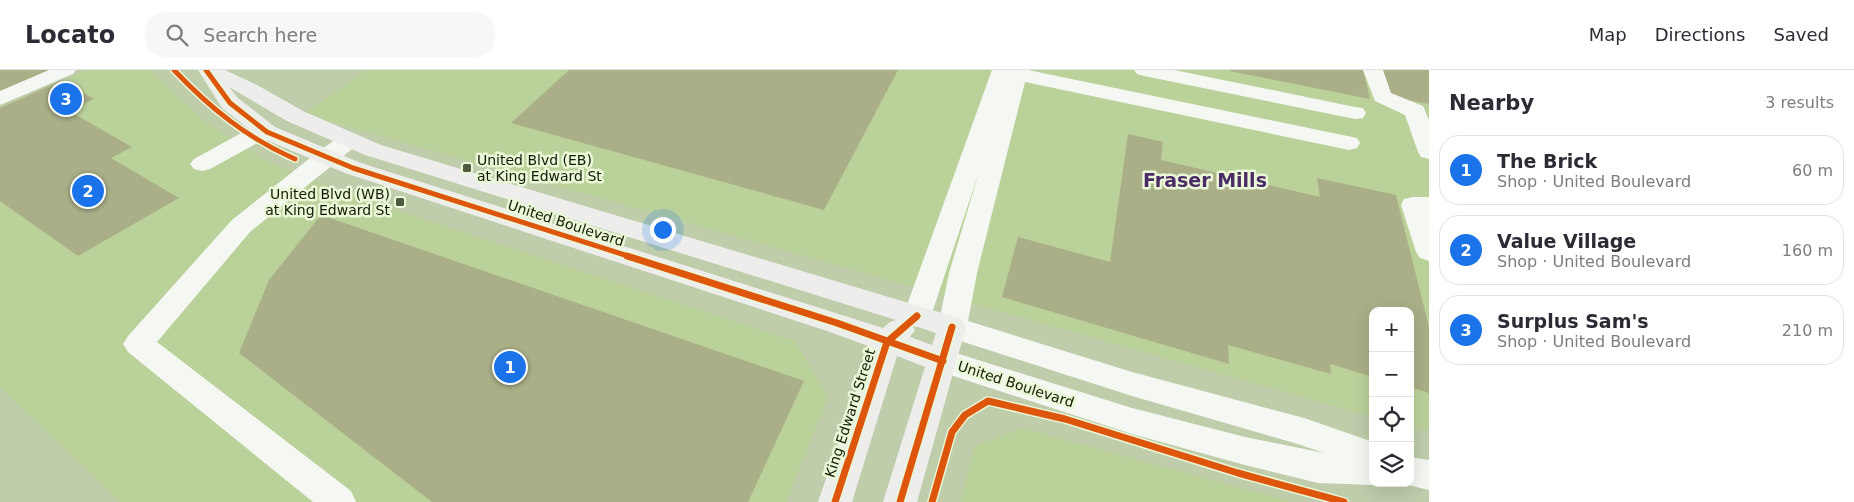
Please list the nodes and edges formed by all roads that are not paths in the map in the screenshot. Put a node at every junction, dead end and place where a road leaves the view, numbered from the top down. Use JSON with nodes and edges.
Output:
{"nodes":[{"id":1,"x":66,"y":70,"type":"edge"},
{"id":2,"x":207,"y":70,"type":"edge"},
{"id":3,"x":1144,"y":70,"type":"edge"},
{"id":4,"x":1374,"y":70,"type":"edge"},
{"id":5,"x":1013,"y":71,"type":"edge"},
{"id":6,"x":0,"y":99,"type":"edge"},
{"id":7,"x":1422,"y":112,"type":"edge"},
{"id":8,"x":1355,"y":113,"type":"dead end"},
{"id":9,"x":267,"y":132,"type":"junction"},
{"id":10,"x":349,"y":140,"type":"junction"},
{"id":11,"x":1349,"y":143,"type":"dead end"},
{"id":12,"x":1429,"y":152,"type":"edge"},
{"id":13,"x":326,"y":156,"type":"junction"},
{"id":14,"x":202,"y":164,"type":"dead end"},
{"id":15,"x":1429,"y":205,"type":"edge"},
{"id":16,"x":1429,"y":252,"type":"edge"},
{"id":17,"x":917,"y":316,"type":"junction"},
{"id":18,"x":952,"y":327,"type":"junction"},
{"id":19,"x":887,"y":342,"type":"junction"},
{"id":20,"x":943,"y":361,"type":"junction"},
{"id":21,"x":1369,"y":456,"type":"edge"},
{"id":22,"x":1369,"y":470,"type":"edge"},
{"id":23,"x":339,"y":502,"type":"edge"},
{"id":24,"x":835,"y":502,"type":"edge"},
{"id":25,"x":900,"y":502,"type":"edge"}],
"edges":[{"from":1,"to":6,"type":"street"},
{"from":2,"to":9,"type":"main road","name":"United Boulevard"},
{"from":2,"to":10,"type":"main road","name":"United Boulevard"},
{"from":3,"to":8,"type":"street"},
{"from":4,"to":7,"type":"street"},
{"from":5,"to":11,"type":"street"},
{"from":5,"to":17,"type":"street"},
{"from":5,"to":18,"type":"street"},
{"from":7,"to":12,"type":"street"},
{"from":9,"to":13,"type":"main road","name":"United Boulevard"},
{"from":9,"to":14,"type":"street"},
{"from":10,"to":13,"type":"street"},
{"from":10,"to":17,"type":"main road","name":"United Boulevard"},
{"from":13,"to":19,"type":"main road","name":"United Boulevard"},
{"from":13,"to":23,"type":"street"},
{"from":15,"to":16,"type":"street"},
{"from":17,"to":18,"type":"main road","name":"United Boulevard"},
{"from":17,"to":19,"type":"main road","name":"King Edward Street"},
{"from":18,"to":20,"type":"main road"},
{"from":18,"to":21,"type":"street","name":"United Boulevard"},
{"from":19,"to":20,"type":"main road","name":"United Boulevard"},
{"from":19,"to":24,"type":"main road","name":"King Edward Street"},
{"from":20,"to":22,"type":"street","name":"United Boulevard"},
{"from":20,"to":25,"type":"main road"}]}
